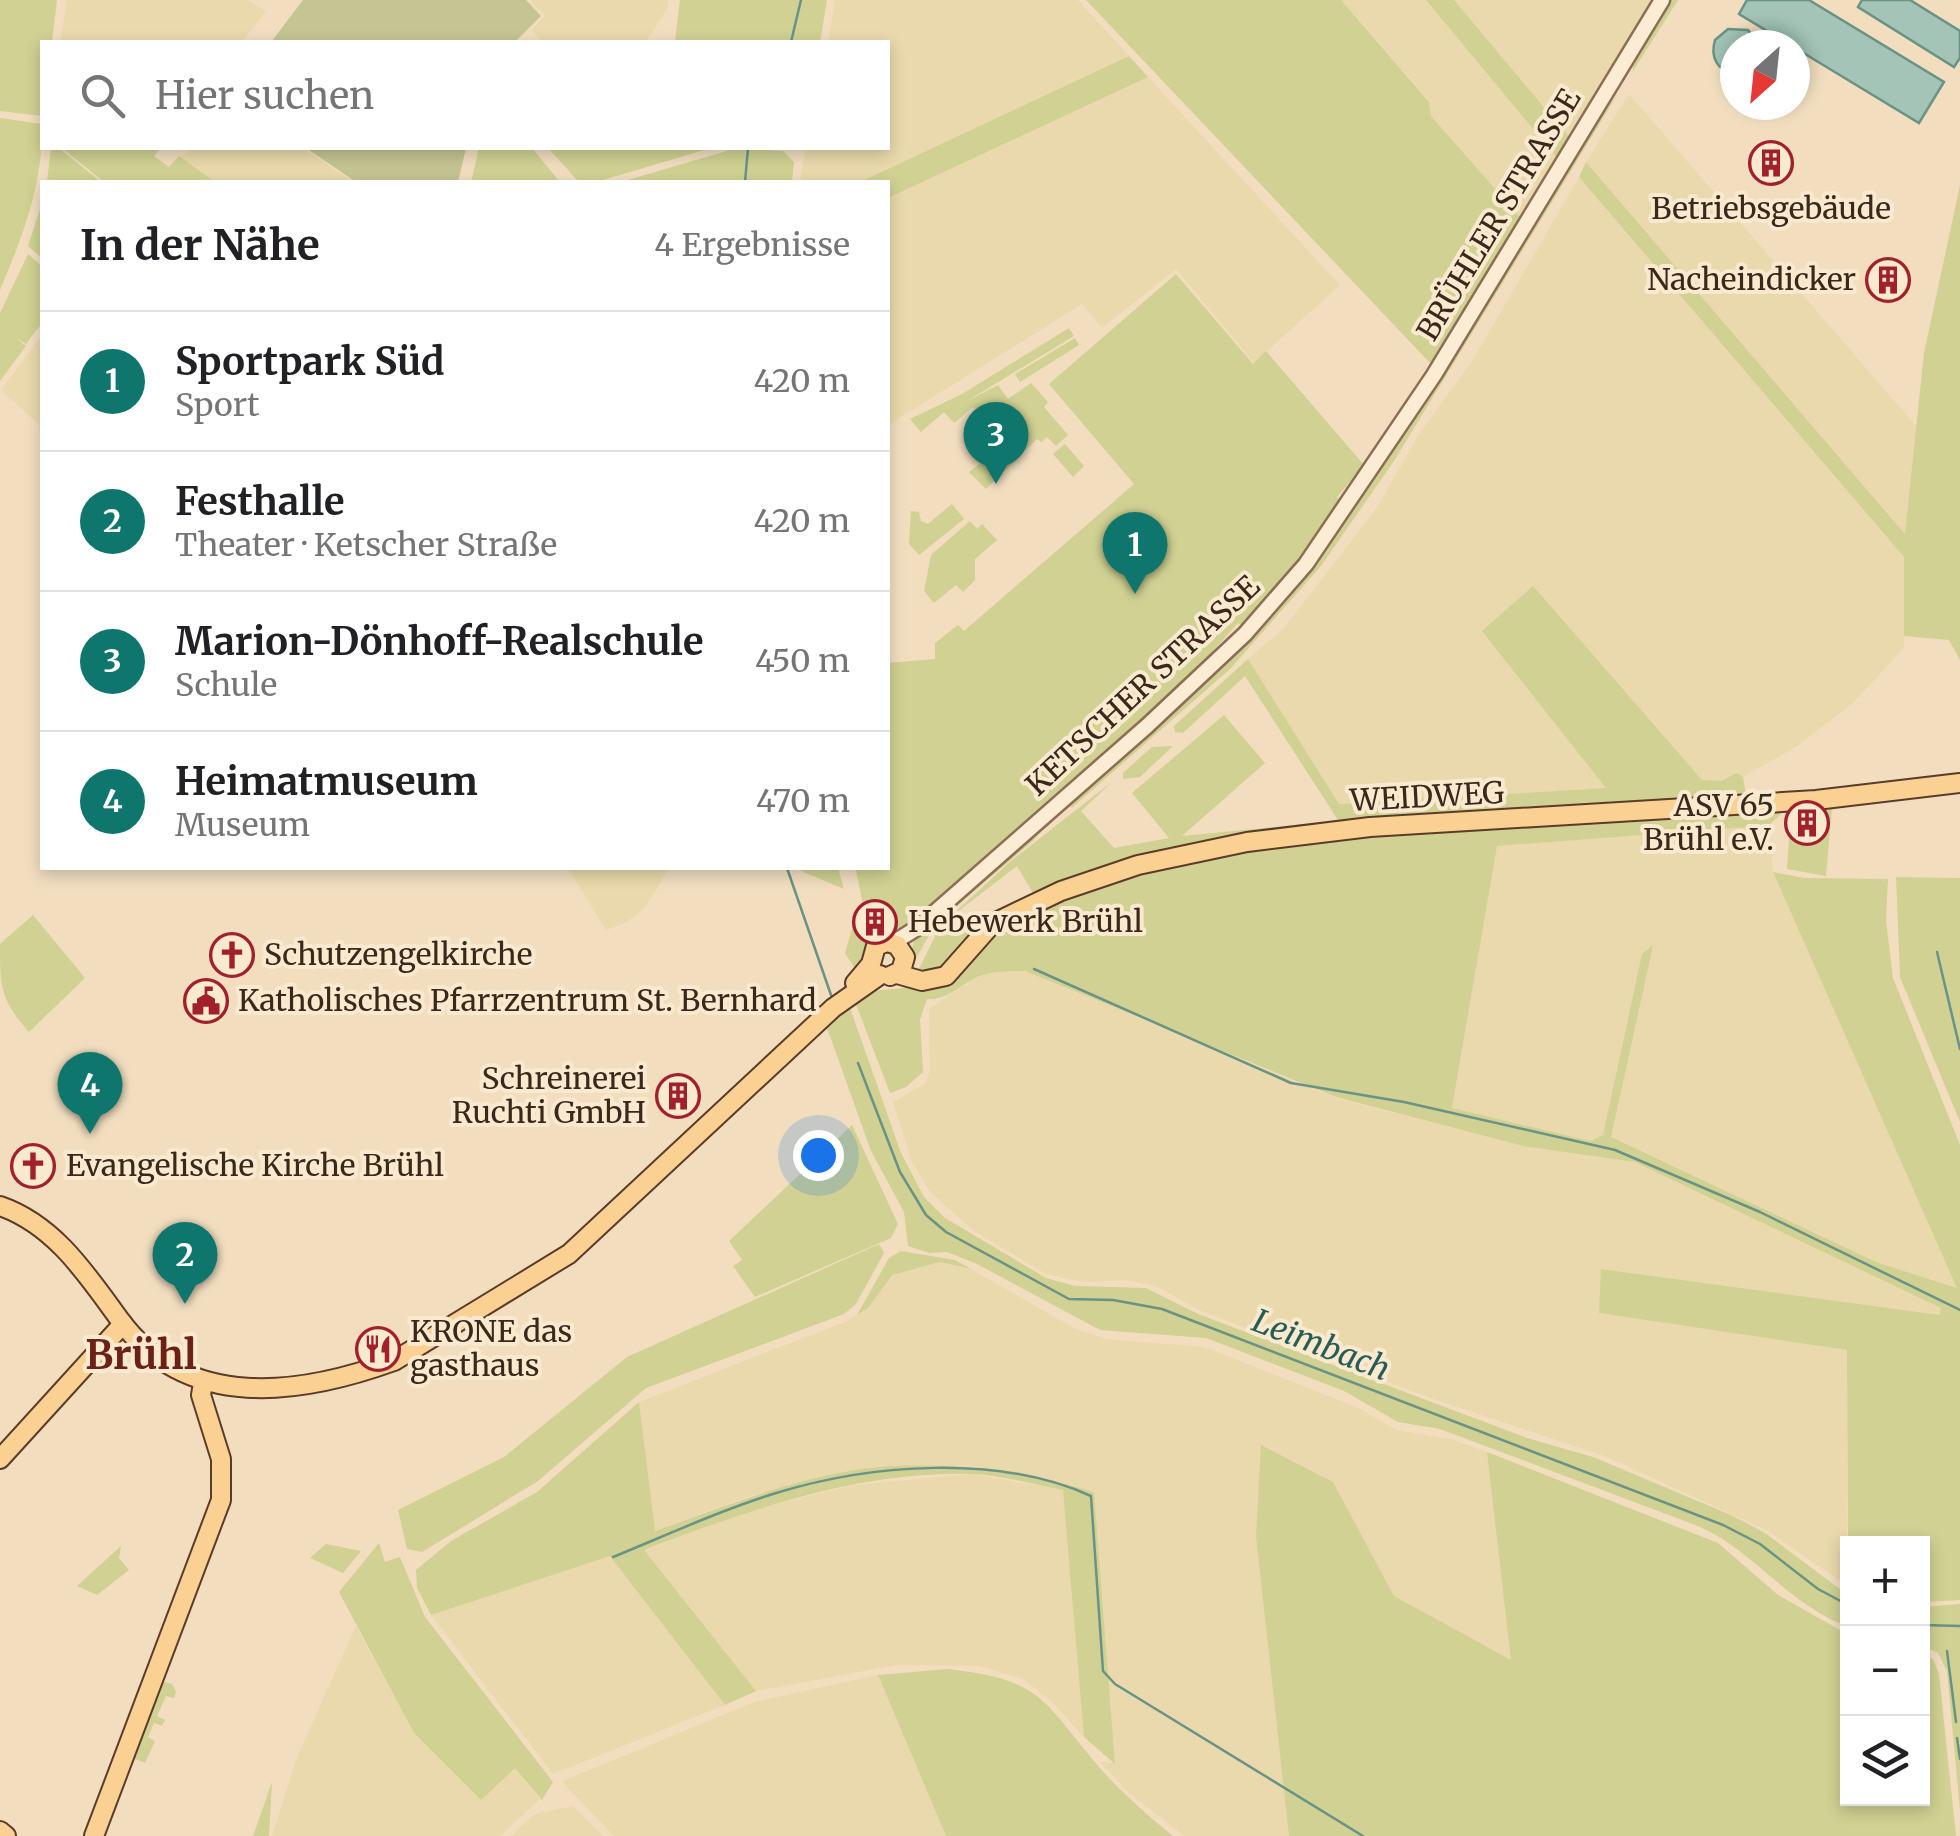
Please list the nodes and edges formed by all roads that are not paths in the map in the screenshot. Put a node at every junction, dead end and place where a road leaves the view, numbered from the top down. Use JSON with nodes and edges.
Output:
{"nodes":[{"id":1,"x":1662,"y":0,"type":"edge"},
{"id":2,"x":1381,"y":458,"type":"joint"},
{"id":3,"x":1960,"y":783,"type":"edge"},
{"id":4,"x":891,"y":962,"type":"junction"},
{"id":5,"x":0,"y":1206,"type":"edge"},
{"id":6,"x":123,"y":1324,"type":"junction"},
{"id":7,"x":203,"y":1383,"type":"junction"},
{"id":8,"x":0,"y":1458,"type":"edge"},
{"id":9,"x":94,"y":1836,"type":"edge"}],
"edges":[{"from":1,"to":2,"type":"street","name":"BRÜHLER STRASSE"},
{"from":2,"to":4,"type":"street","name":"KETSCHER STRASSE"},
{"from":3,"to":4,"type":"main road","name":"WEIDWEG"},
{"from":4,"to":7,"type":"main road"},
{"from":5,"to":6,"type":"main road"},
{"from":6,"to":7,"type":"main road"},
{"from":6,"to":8,"type":"main road"},
{"from":7,"to":9,"type":"main road"}]}
